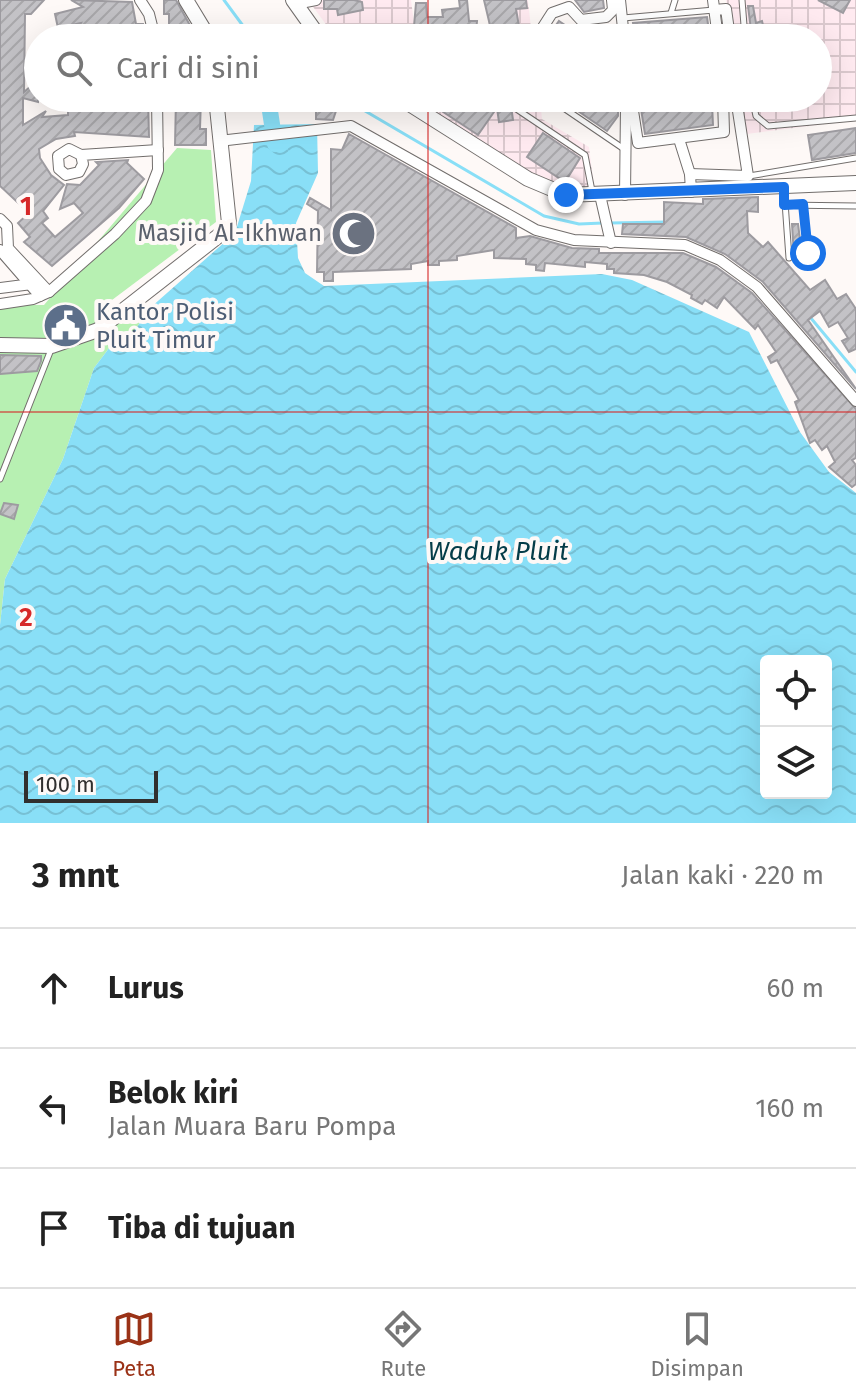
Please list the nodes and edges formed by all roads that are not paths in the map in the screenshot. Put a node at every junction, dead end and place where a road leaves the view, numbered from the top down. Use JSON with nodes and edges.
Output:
{"nodes":[{"id":1,"x":140,"y":0,"type":"edge"},
{"id":2,"x":186,"y":0,"type":"edge"},
{"id":3,"x":316,"y":0,"type":"edge"},
{"id":4,"x":612,"y":0,"type":"edge"},
{"id":5,"x":620,"y":0,"type":"edge"},
{"id":6,"x":675,"y":0,"type":"edge"},
{"id":7,"x":742,"y":0,"type":"edge"},
{"id":8,"x":294,"y":2,"type":"edge"},
{"id":9,"x":569,"y":4,"type":"edge"},
{"id":10,"x":714,"y":5,"type":"edge"},
{"id":11,"x":671,"y":13,"type":"junction"},
{"id":12,"x":622,"y":19,"type":"junction"},
{"id":13,"x":152,"y":24,"type":"edge"},
{"id":14,"x":201,"y":24,"type":"edge"},
{"id":15,"x":310,"y":24,"type":"edge"},
{"id":16,"x":545,"y":24,"type":"edge"},
{"id":17,"x":623,"y":24,"type":"edge"},
{"id":18,"x":728,"y":24,"type":"edge"},
{"id":19,"x":744,"y":24,"type":"edge"},
{"id":20,"x":157,"y":112,"type":"edge"},
{"id":21,"x":217,"y":112,"type":"edge"},
{"id":22,"x":422,"y":112,"type":"edge"},
{"id":23,"x":521,"y":112,"type":"edge"},
{"id":24,"x":570,"y":112,"type":"edge"},
{"id":25,"x":626,"y":112,"type":"edge"},
{"id":26,"x":630,"y":112,"type":"edge"},
{"id":27,"x":723,"y":112,"type":"edge"},
{"id":28,"x":738,"y":112,"type":"edge"},
{"id":29,"x":755,"y":112,"type":"edge"},
{"id":30,"x":856,"y":118,"type":"edge"},
{"id":31,"x":679,"y":139,"type":"junction"},
{"id":32,"x":219,"y":141,"type":"junction"},
{"id":33,"x":624,"y":149,"type":"junction"},
{"id":34,"x":158,"y":150,"type":"junction"},
{"id":35,"x":81,"y":155,"type":"dead end"},
{"id":36,"x":856,"y":158,"type":"edge"},
{"id":37,"x":690,"y":174,"type":"junction"},
{"id":38,"x":748,"y":176,"type":"junction"},
{"id":39,"x":856,"y":183,"type":"edge"},
{"id":40,"x":784,"y":187,"type":"junction"},
{"id":41,"x":691,"y":190,"type":"junction"},
{"id":42,"x":625,"y":195,"type":"junction"},
{"id":43,"x":598,"y":200,"type":"junction"},
{"id":44,"x":803,"y":204,"type":"junction"},
{"id":45,"x":784,"y":205,"type":"junction"},
{"id":46,"x":856,"y":206,"type":"edge"},
{"id":47,"x":0,"y":219,"type":"edge"},
{"id":48,"x":610,"y":238,"type":"junction"},
{"id":49,"x":2,"y":246,"type":"edge"},
{"id":50,"x":808,"y":253,"type":"dead end"},
{"id":51,"x":789,"y":258,"type":"dead end"},
{"id":52,"x":58,"y":281,"type":"junction"},
{"id":53,"x":34,"y":283,"type":"junction"},
{"id":54,"x":0,"y":288,"type":"edge"},
{"id":55,"x":45,"y":294,"type":"junction"},
{"id":56,"x":0,"y":304,"type":"edge"},
{"id":57,"x":0,"y":345,"type":"edge"},
{"id":58,"x":52,"y":346,"type":"junction"},
{"id":59,"x":856,"y":401,"type":"edge"},
{"id":60,"x":0,"y":479,"type":"edge"}],
"edges":[{"from":1,"to":13,"type":"street"},
{"from":2,"to":14,"type":"street"},
{"from":3,"to":8,"type":"street"},
{"from":4,"to":9,"type":"street"},
{"from":5,"to":12,"type":"street"},
{"from":6,"to":11,"type":"lane"},
{"from":7,"to":19,"type":"lane"},
{"from":8,"to":15,"type":"street"},
{"from":9,"to":16,"type":"street"},
{"from":10,"to":11,"type":"lane"},
{"from":10,"to":18,"type":"street"},
{"from":11,"to":12,"type":"lane"},
{"from":12,"to":17,"type":"street"},
{"from":20,"to":34,"type":"street"},
{"from":21,"to":32,"type":"street"},
{"from":22,"to":43,"type":"street"},
{"from":23,"to":43,"type":"lane"},
{"from":24,"to":33,"type":"lane"},
{"from":25,"to":33,"type":"street"},
{"from":26,"to":31,"type":"street"},
{"from":27,"to":31,"type":"street"},
{"from":28,"to":38,"type":"street"},
{"from":29,"to":30,"type":"lane"},
{"from":31,"to":37,"type":"street"},
{"from":32,"to":48,"type":"street"},
{"from":32,"to":58,"type":"street"},
{"from":33,"to":42,"type":"street"},
{"from":34,"to":35,"type":"street"},
{"from":34,"to":52,"type":"street"},
{"from":36,"to":38,"type":"lane"},
{"from":37,"to":38,"type":"street"},
{"from":37,"to":41,"type":"street"},
{"from":39,"to":40,"type":"street"},
{"from":40,"to":41,"type":"street"},
{"from":40,"to":45,"type":"lane"},
{"from":41,"to":42,"type":"street"},
{"from":42,"to":43,"type":"street"},
{"from":43,"to":48,"type":"street"},
{"from":44,"to":45,"type":"lane"},
{"from":44,"to":46,"type":"lane"},
{"from":44,"to":50,"type":"lane"},
{"from":45,"to":51,"type":"lane"},
{"from":47,"to":49,"type":"street"},
{"from":48,"to":59,"type":"street"},
{"from":49,"to":53,"type":"street"},
{"from":52,"to":53,"type":"street"},
{"from":52,"to":55,"type":"street"},
{"from":53,"to":54,"type":"street"},
{"from":53,"to":55,"type":"street"},
{"from":55,"to":56,"type":"street"},
{"from":57,"to":58,"type":"street"},
{"from":58,"to":60,"type":"lane"}]}
